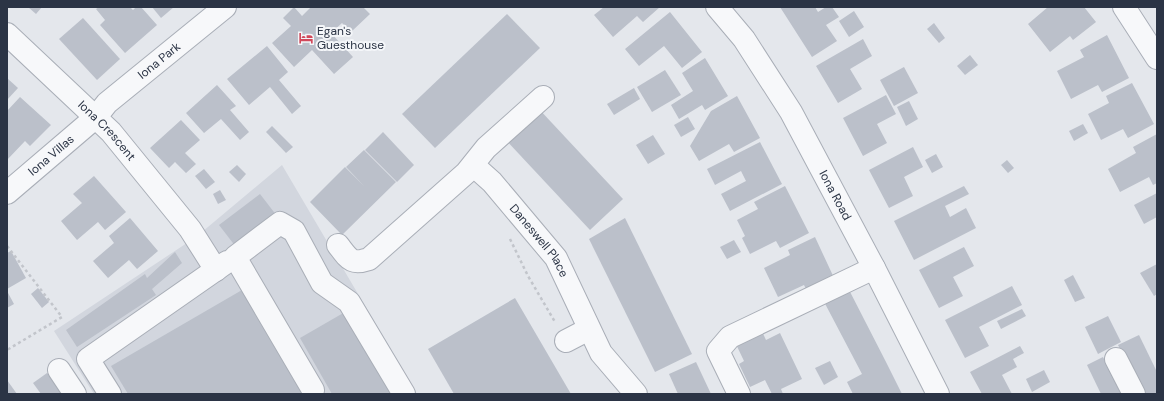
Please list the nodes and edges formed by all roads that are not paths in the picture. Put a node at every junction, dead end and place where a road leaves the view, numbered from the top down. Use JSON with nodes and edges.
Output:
{"nodes":[{"id":1,"x":225,"y":7,"type":"edge"},
{"id":2,"x":717,"y":7,"type":"edge"},
{"id":3,"x":1124,"y":7,"type":"edge"},
{"id":4,"x":7,"y":34,"type":"edge"},
{"id":5,"x":1157,"y":58,"type":"edge"},
{"id":6,"x":543,"y":97,"type":"dead end"},
{"id":7,"x":96,"y":117,"type":"junction"},
{"id":8,"x":473,"y":165,"type":"junction"},
{"id":9,"x":7,"y":193,"type":"edge"},
{"id":10,"x":338,"y":245,"type":"dead end"},
{"id":11,"x":235,"y":257,"type":"junction"},
{"id":12,"x":874,"y":268,"type":"junction"},
{"id":13,"x":216,"y":270,"type":"junction"},
{"id":14,"x":589,"y":328,"type":"junction"},
{"id":15,"x":566,"y":341,"type":"road end"},
{"id":16,"x":1116,"y":359,"type":"dead end"},
{"id":17,"x":59,"y":370,"type":"dead end"},
{"id":18,"x":313,"y":390,"type":"dead end"},
{"id":19,"x":75,"y":394,"type":"edge"},
{"id":20,"x":110,"y":394,"type":"edge"},
{"id":21,"x":404,"y":394,"type":"edge"},
{"id":22,"x":636,"y":394,"type":"edge"},
{"id":23,"x":739,"y":394,"type":"edge"},
{"id":24,"x":938,"y":394,"type":"edge"},
{"id":25,"x":1134,"y":394,"type":"edge"}],
"edges":[{"from":1,"to":7,"type":"street","name":"Iona Park"},
{"from":2,"to":12,"type":"street","name":"Iona Road"},
{"from":3,"to":5,"type":"street"},
{"from":4,"to":7,"type":"street","name":"Iona Crescent"},
{"from":6,"to":8,"type":"street"},
{"from":7,"to":9,"type":"street","name":"Iona Villas"},
{"from":7,"to":13,"type":"street","name":"Iona Crescent"},
{"from":8,"to":10,"type":"street"},
{"from":8,"to":14,"type":"street","name":"Daneswell Place"},
{"from":11,"to":13,"type":"street"},
{"from":11,"to":18,"type":"street"},
{"from":11,"to":21,"type":"street"},
{"from":12,"to":23,"type":"street"},
{"from":12,"to":24,"type":"street","name":"Iona Road"},
{"from":13,"to":20,"type":"street"},
{"from":14,"to":15,"type":"street"},
{"from":14,"to":22,"type":"street","name":"Daneswell Place"},
{"from":16,"to":25,"type":"street"},
{"from":17,"to":19,"type":"street"}]}
